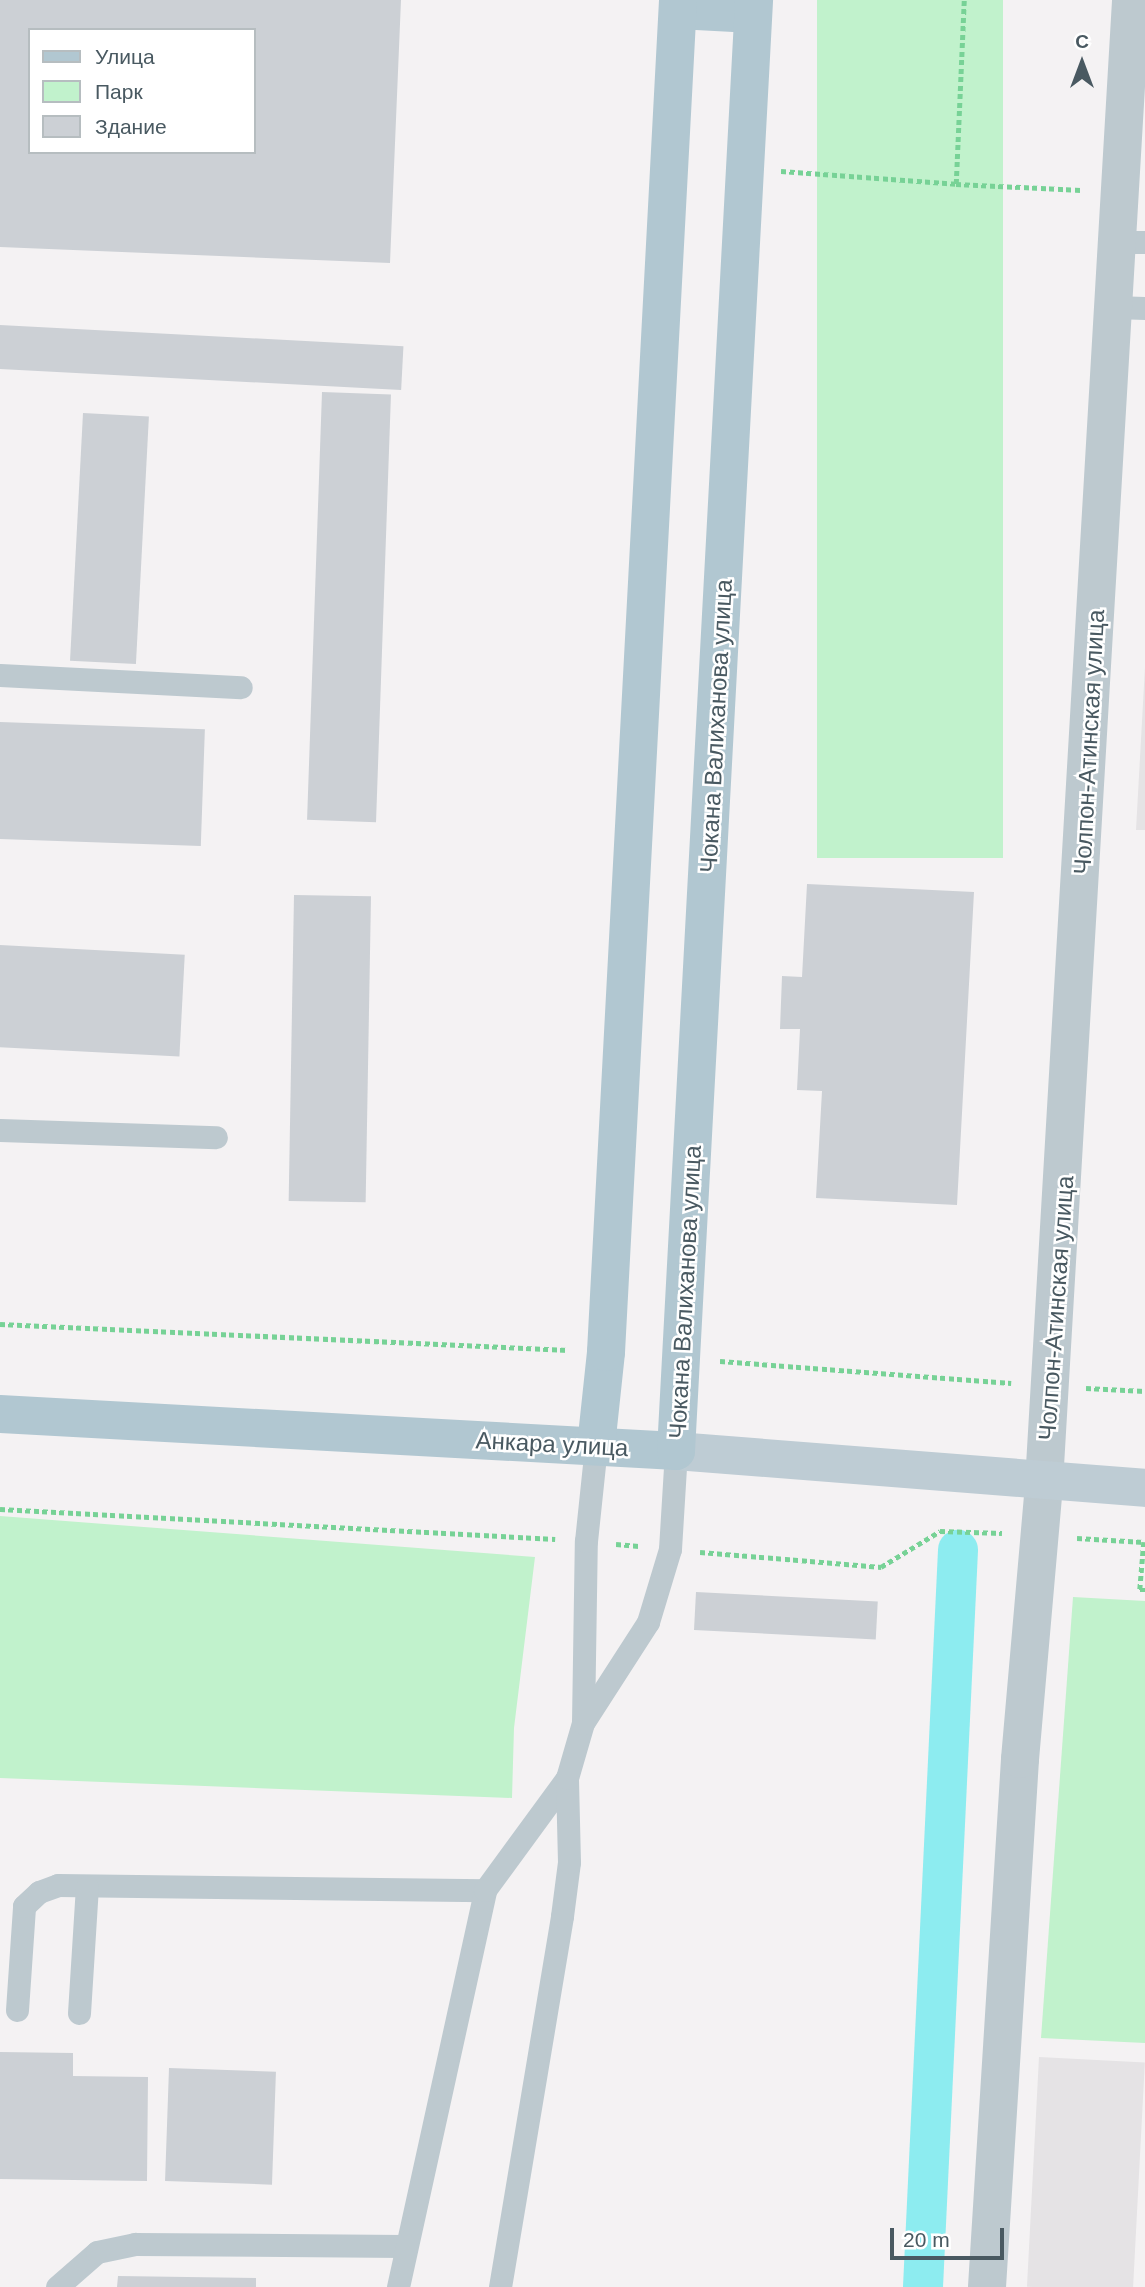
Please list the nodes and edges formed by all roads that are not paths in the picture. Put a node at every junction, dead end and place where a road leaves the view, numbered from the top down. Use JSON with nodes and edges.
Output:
{"nodes":[{"id":1,"x":1131,"y":0,"type":"edge"},
{"id":2,"x":678,"y":5,"type":"edge"},
{"id":3,"x":754,"y":7,"type":"edge"},
{"id":4,"x":1131,"y":242,"type":"edge"},
{"id":5,"x":1130,"y":308,"type":"edge"},
{"id":6,"x":0,"y":676,"type":"edge"},
{"id":7,"x":241,"y":687,"type":"dead end"},
{"id":8,"x":0,"y":1130,"type":"edge"},
{"id":9,"x":216,"y":1137,"type":"dead end"},
{"id":10,"x":0,"y":1414,"type":"edge"},
{"id":11,"x":596,"y":1446,"type":"junction"},
{"id":12,"x":676,"y":1451,"type":"junction"},
{"id":13,"x":1044,"y":1483,"type":"junction"},
{"id":14,"x":1145,"y":1489,"type":"edge"},
{"id":15,"x":583,"y":1723,"type":"junction"},
{"id":16,"x":567,"y":1778,"type":"junction"},
{"id":17,"x":87,"y":1886,"type":"junction"},
{"id":18,"x":485,"y":1890,"type":"junction"},
{"id":19,"x":16,"y":2010,"type":"dead end"},
{"id":20,"x":79,"y":2013,"type":"dead end"},
{"id":21,"x":404,"y":2245,"type":"junction"},
{"id":22,"x":57,"y":2287,"type":"edge"},
{"id":23,"x":398,"y":2287,"type":"edge"},
{"id":24,"x":500,"y":2287,"type":"edge"},
{"id":25,"x":987,"y":2287,"type":"edge"}],
"edges":[{"from":1,"to":4,"type":"street","name":"Чолпон-Атинская улица"},
{"from":2,"to":3,"type":"main road"},
{"from":2,"to":11,"type":"main road"},
{"from":3,"to":12,"type":"main road","name":"Чокана Валиханова улица"},
{"from":4,"to":5,"type":"street","name":"Чолпон-Атинская улица"},
{"from":5,"to":13,"type":"street","name":"Чолпон-Атинская улица"},
{"from":6,"to":7,"type":"lane"},
{"from":8,"to":9,"type":"lane"},
{"from":10,"to":11,"type":"main road","name":"Анкара улица"},
{"from":11,"to":12,"type":"main road","name":"Анкара улица"},
{"from":11,"to":15,"type":"lane"},
{"from":12,"to":13,"type":"main road","name":"Анкара улица"},
{"from":12,"to":15,"type":"lane"},
{"from":13,"to":14,"type":"main road","name":"Анкара улица"},
{"from":13,"to":25,"type":"street","name":"Чолпон-Атинская улица"},
{"from":15,"to":16,"type":"lane"},
{"from":16,"to":18,"type":"lane"},
{"from":16,"to":24,"type":"lane"},
{"from":17,"to":18,"type":"lane"},
{"from":17,"to":19,"type":"lane"},
{"from":17,"to":20,"type":"lane"},
{"from":18,"to":21,"type":"lane"},
{"from":21,"to":22,"type":"lane"},
{"from":21,"to":23,"type":"lane"}]}
